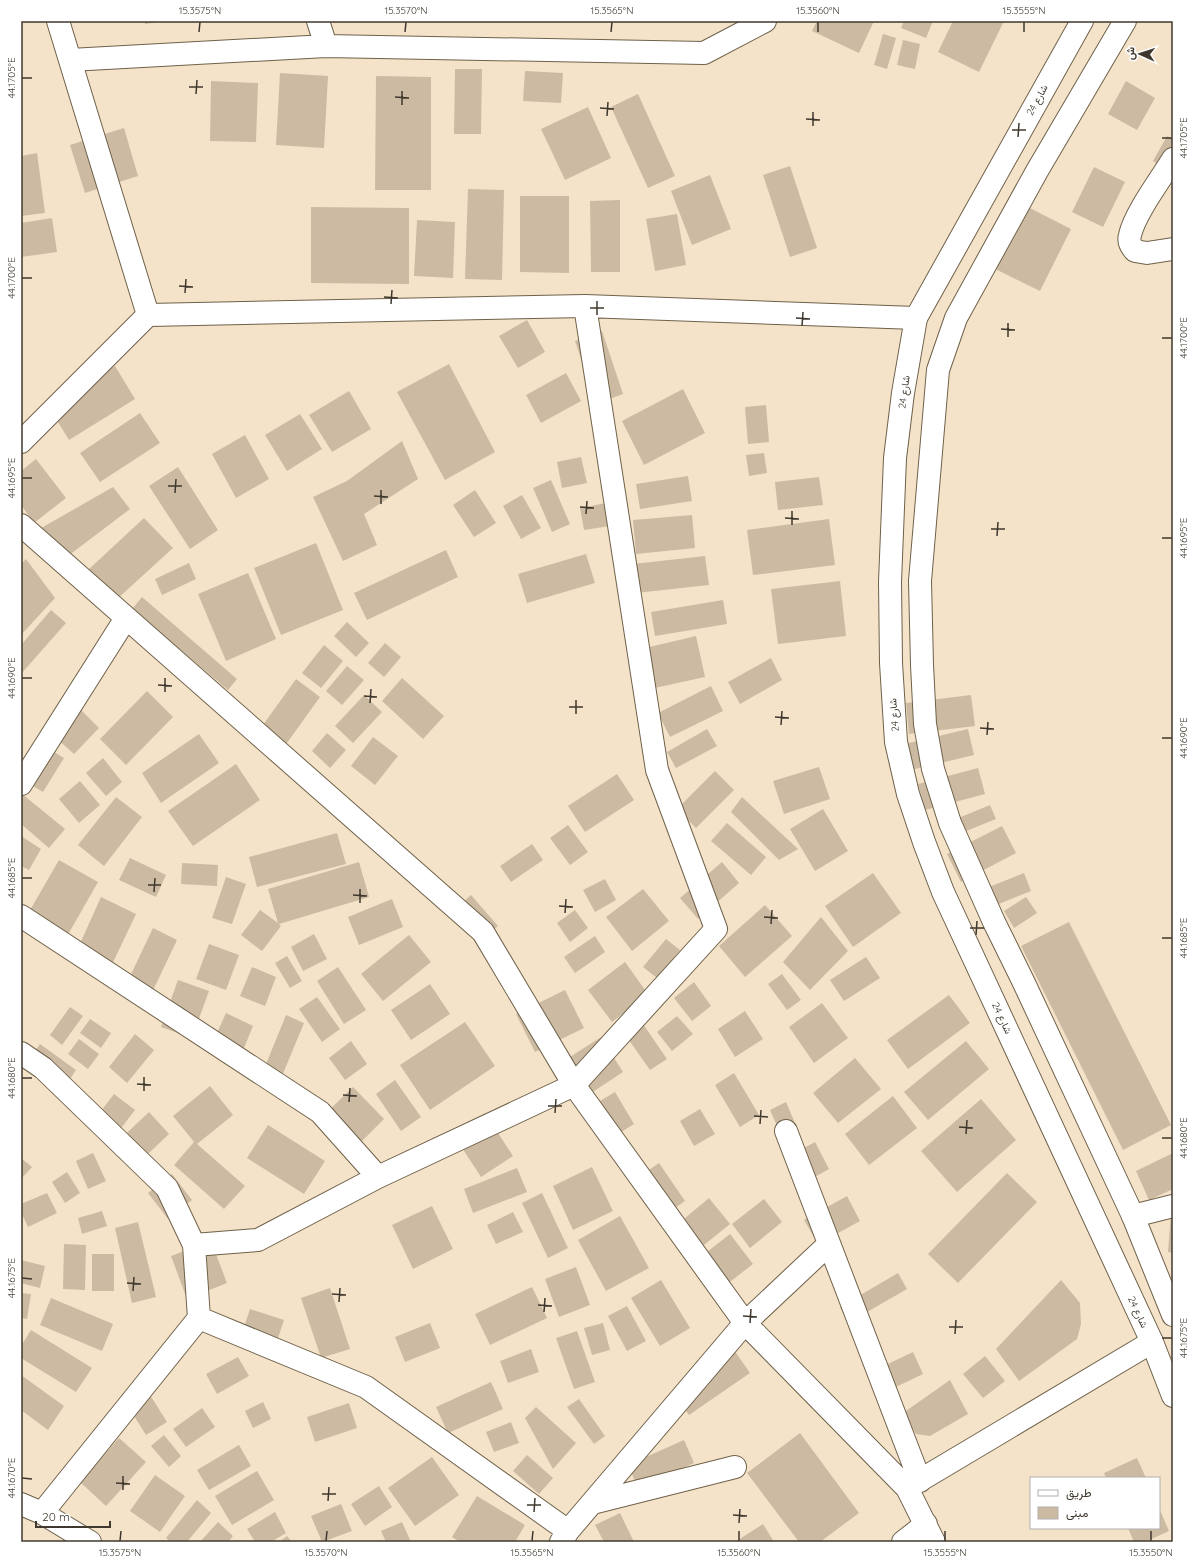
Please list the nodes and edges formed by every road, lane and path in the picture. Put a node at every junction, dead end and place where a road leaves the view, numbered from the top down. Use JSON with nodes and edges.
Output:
{"nodes":[{"id":1,"x":58,"y":21,"type":"edge"},
{"id":2,"x":318,"y":21,"type":"edge"},
{"id":3,"x":765,"y":21,"type":"edge"},
{"id":4,"x":1082,"y":21,"type":"edge"},
{"id":5,"x":1125,"y":21,"type":"edge"},
{"id":6,"x":326,"y":46,"type":"junction"},
{"id":7,"x":70,"y":60,"type":"junction"},
{"id":8,"x":1173,"y":159,"type":"edge"},
{"id":9,"x":1173,"y":248,"type":"edge"},
{"id":10,"x":585,"y":306,"type":"junction"},
{"id":11,"x":148,"y":315,"type":"junction"},
{"id":12,"x":916,"y":318,"type":"junction"},
{"id":13,"x":21,"y":442,"type":"edge"},
{"id":14,"x":21,"y":525,"type":"edge"},
{"id":15,"x":126,"y":618,"type":"junction"},
{"id":16,"x":21,"y":784,"type":"edge"},
{"id":17,"x":21,"y":916,"type":"edge"},
{"id":18,"x":21,"y":1053,"type":"edge"},
{"id":19,"x":574,"y":1085,"type":"junction"},
{"id":20,"x":786,"y":1131,"type":"dead end"},
{"id":21,"x":378,"y":1177,"type":"junction"},
{"id":22,"x":1173,"y":1206,"type":"edge"},
{"id":23,"x":1133,"y":1216,"type":"junction"},
{"id":24,"x":829,"y":1244,"type":"junction"},
{"id":25,"x":194,"y":1245,"type":"junction"},
{"id":26,"x":1173,"y":1315,"type":"edge"},
{"id":27,"x":198,"y":1318,"type":"junction"},
{"id":28,"x":745,"y":1323,"type":"junction"},
{"id":29,"x":1152,"y":1342,"type":"junction"},
{"id":30,"x":1173,"y":1396,"type":"edge"},
{"id":31,"x":734,"y":1467,"type":"dead end"},
{"id":32,"x":914,"y":1485,"type":"junction"},
{"id":33,"x":592,"y":1503,"type":"junction"},
{"id":34,"x":21,"y":1504,"type":"edge"},
{"id":35,"x":42,"y":1513,"type":"junction"},
{"id":36,"x":930,"y":1533,"type":"edge"},
{"id":37,"x":565,"y":1536,"type":"edge"},
{"id":38,"x":90,"y":1542,"type":"edge"},
{"id":39,"x":902,"y":1542,"type":"edge"}],
"edges":[{"from":1,"to":7,"type":"street"},
{"from":2,"to":6,"type":"street"},
{"from":3,"to":6,"type":"street"},
{"from":4,"to":12,"type":"street","name":"شارع 24"},
{"from":5,"to":23,"type":"street"},
{"from":6,"to":7,"type":"street"},
{"from":7,"to":11,"type":"street"},
{"from":8,"to":9,"type":"street"},
{"from":10,"to":11,"type":"street"},
{"from":10,"to":12,"type":"street"},
{"from":10,"to":19,"type":"street"},
{"from":11,"to":13,"type":"street"},
{"from":12,"to":29,"type":"street","name":"شارع 24"},
{"from":14,"to":15,"type":"street"},
{"from":15,"to":16,"type":"street"},
{"from":15,"to":19,"type":"street"},
{"from":17,"to":21,"type":"street"},
{"from":18,"to":25,"type":"street"},
{"from":19,"to":21,"type":"street"},
{"from":19,"to":28,"type":"street"},
{"from":20,"to":24,"type":"street"},
{"from":21,"to":25,"type":"street"},
{"from":22,"to":23,"type":"street"},
{"from":23,"to":26,"type":"street"},
{"from":24,"to":28,"type":"street"},
{"from":24,"to":32,"type":"street"},
{"from":25,"to":27,"type":"street"},
{"from":27,"to":35,"type":"street"},
{"from":27,"to":37,"type":"street"},
{"from":28,"to":32,"type":"street"},
{"from":28,"to":33,"type":"street"},
{"from":29,"to":30,"type":"street","name":"شارع 24"},
{"from":29,"to":32,"type":"street"},
{"from":31,"to":33,"type":"street"},
{"from":32,"to":36,"type":"street"},
{"from":33,"to":37,"type":"street"},
{"from":34,"to":35,"type":"street"},
{"from":35,"to":38,"type":"street"},
{"from":36,"to":39,"type":"street"}]}
